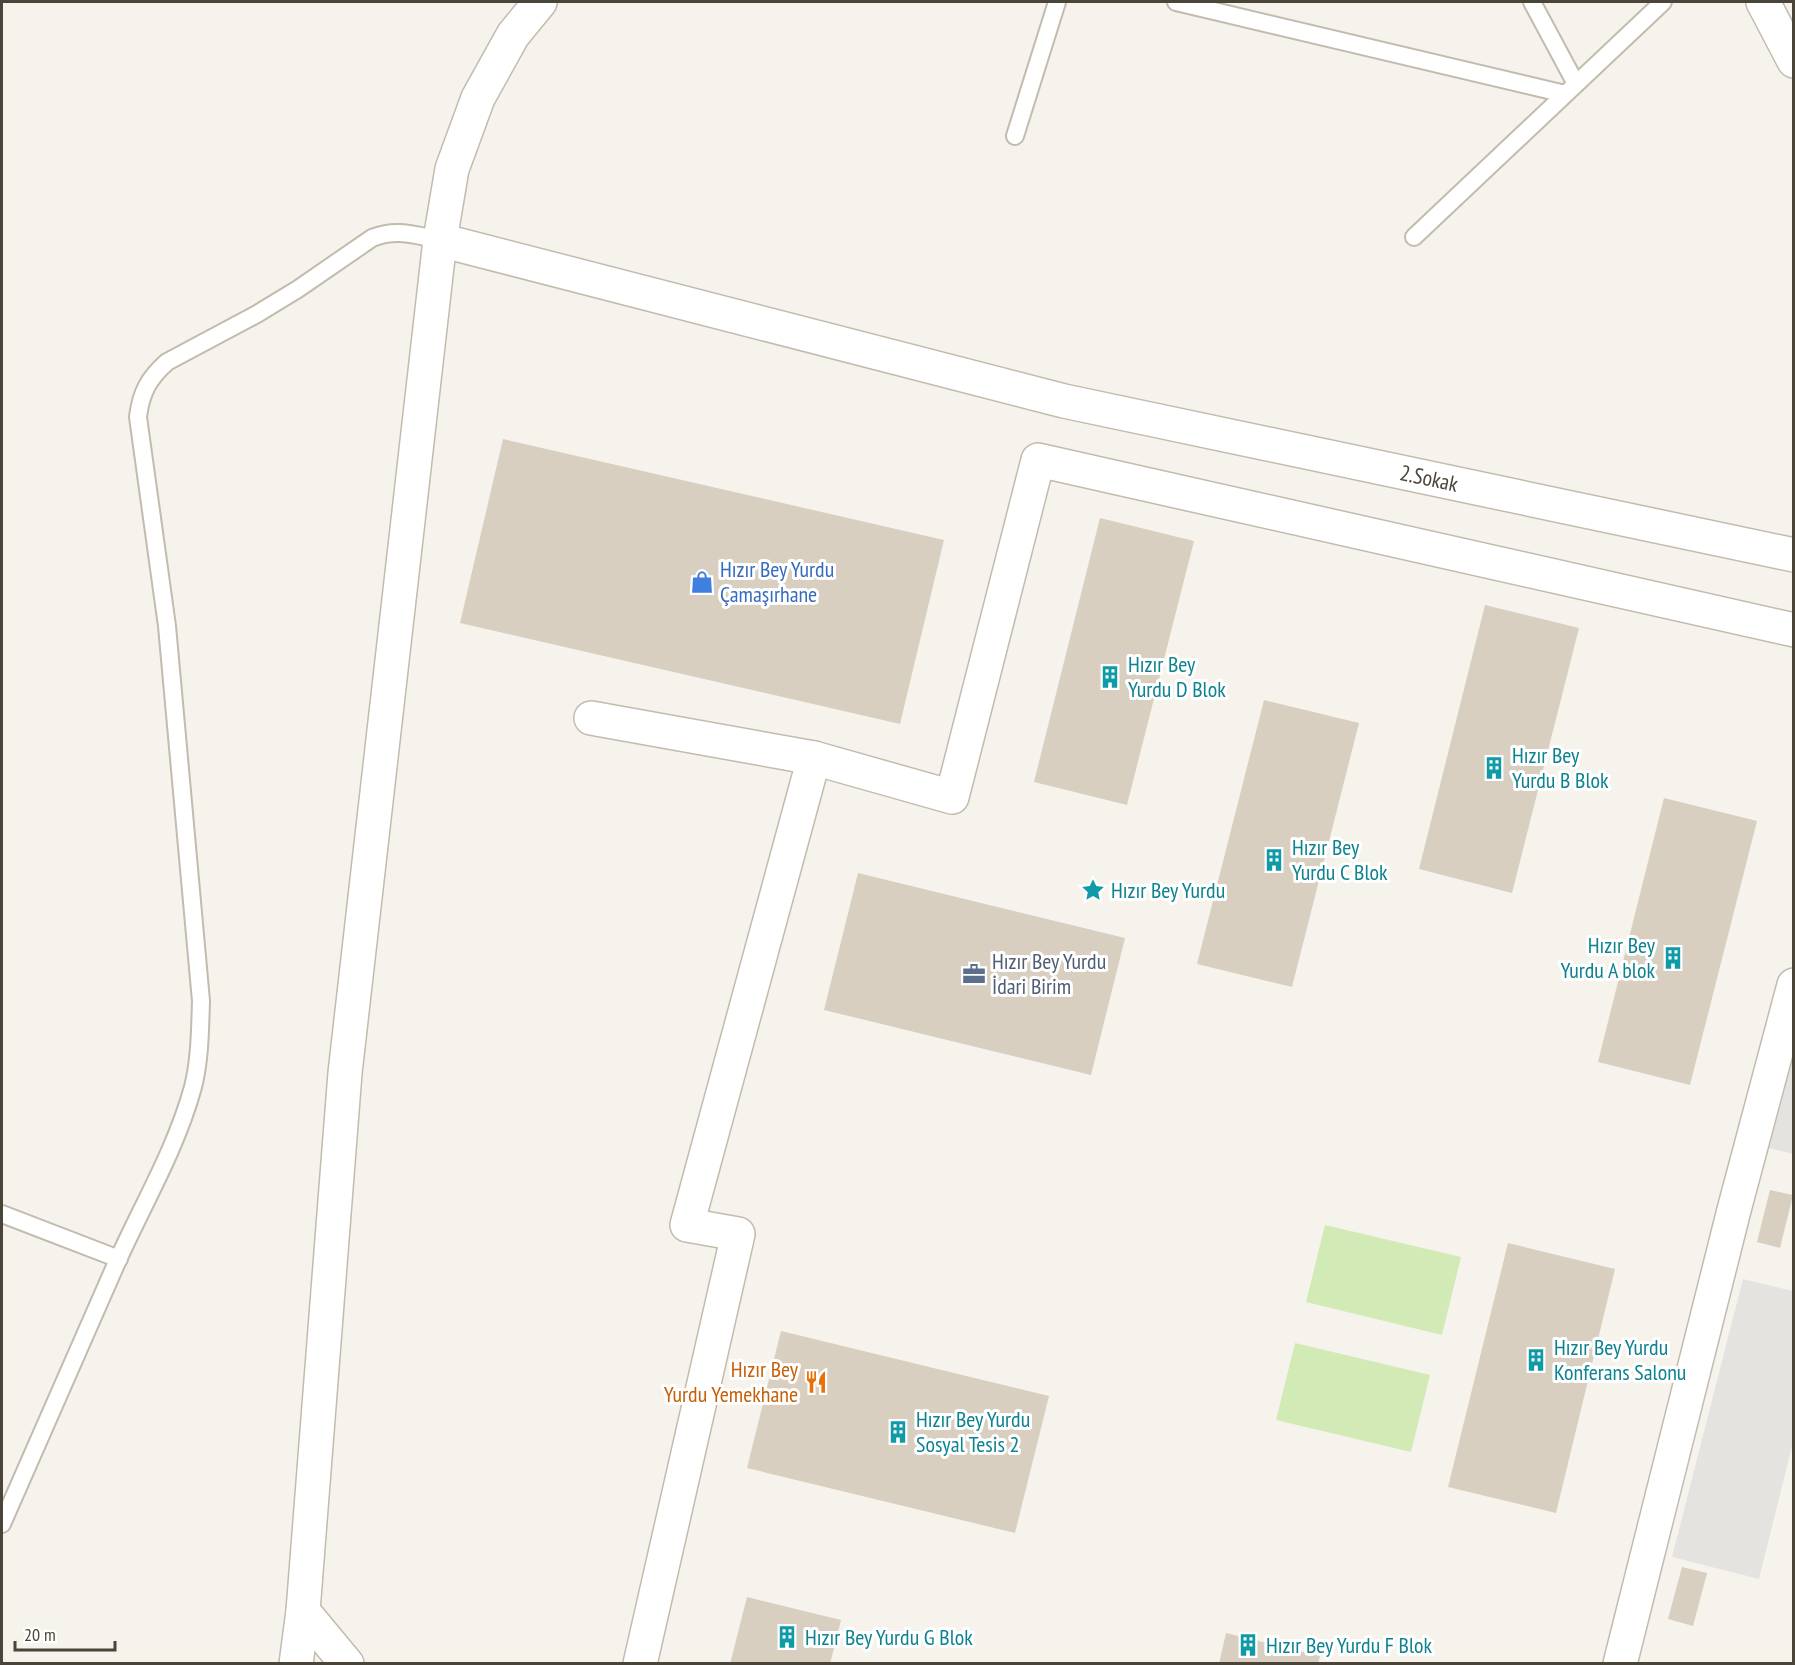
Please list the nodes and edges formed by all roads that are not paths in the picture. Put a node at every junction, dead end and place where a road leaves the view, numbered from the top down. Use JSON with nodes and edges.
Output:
{"nodes":[{"id":1,"x":540,"y":2,"type":"edge"},
{"id":2,"x":1057,"y":2,"type":"edge"},
{"id":3,"x":1176,"y":2,"type":"edge"},
{"id":4,"x":1532,"y":2,"type":"edge"},
{"id":5,"x":1663,"y":2,"type":"edge"},
{"id":6,"x":1763,"y":2,"type":"edge"},
{"id":7,"x":1794,"y":61,"type":"edge"},
{"id":8,"x":1570,"y":89,"type":"junction"},
{"id":9,"x":1015,"y":135,"type":"dead end"},
{"id":10,"x":1414,"y":237,"type":"dead end"},
{"id":11,"x":440,"y":240,"type":"junction"},
{"id":12,"x":1794,"y":555,"type":"edge"},
{"id":13,"x":1794,"y":630,"type":"edge"},
{"id":14,"x":591,"y":718,"type":"dead end"},
{"id":15,"x":814,"y":758,"type":"junction"},
{"id":16,"x":1794,"y":986,"type":"edge"},
{"id":17,"x":2,"y":1214,"type":"edge"},
{"id":18,"x":119,"y":1258,"type":"junction"},
{"id":19,"x":2,"y":1524,"type":"edge"},
{"id":20,"x":303,"y":1611,"type":"junction"},
{"id":21,"x":296,"y":1664,"type":"edge"},
{"id":22,"x":347,"y":1664,"type":"edge"},
{"id":23,"x":640,"y":1664,"type":"edge"},
{"id":24,"x":1620,"y":1664,"type":"edge"}],
"edges":[{"from":1,"to":11,"type":"street"},
{"from":2,"to":9,"type":"lane"},
{"from":3,"to":8,"type":"lane"},
{"from":4,"to":8,"type":"lane"},
{"from":5,"to":8,"type":"lane"},
{"from":6,"to":7,"type":"street"},
{"from":8,"to":10,"type":"lane"},
{"from":11,"to":12,"type":"street","name":"2.Sokak"},
{"from":11,"to":18,"type":"lane"},
{"from":11,"to":20,"type":"street"},
{"from":13,"to":15,"type":"street"},
{"from":14,"to":15,"type":"street"},
{"from":15,"to":23,"type":"street"},
{"from":16,"to":24,"type":"street"},
{"from":17,"to":18,"type":"lane"},
{"from":18,"to":19,"type":"lane"},
{"from":20,"to":21,"type":"street"},
{"from":20,"to":22,"type":"street"}]}
